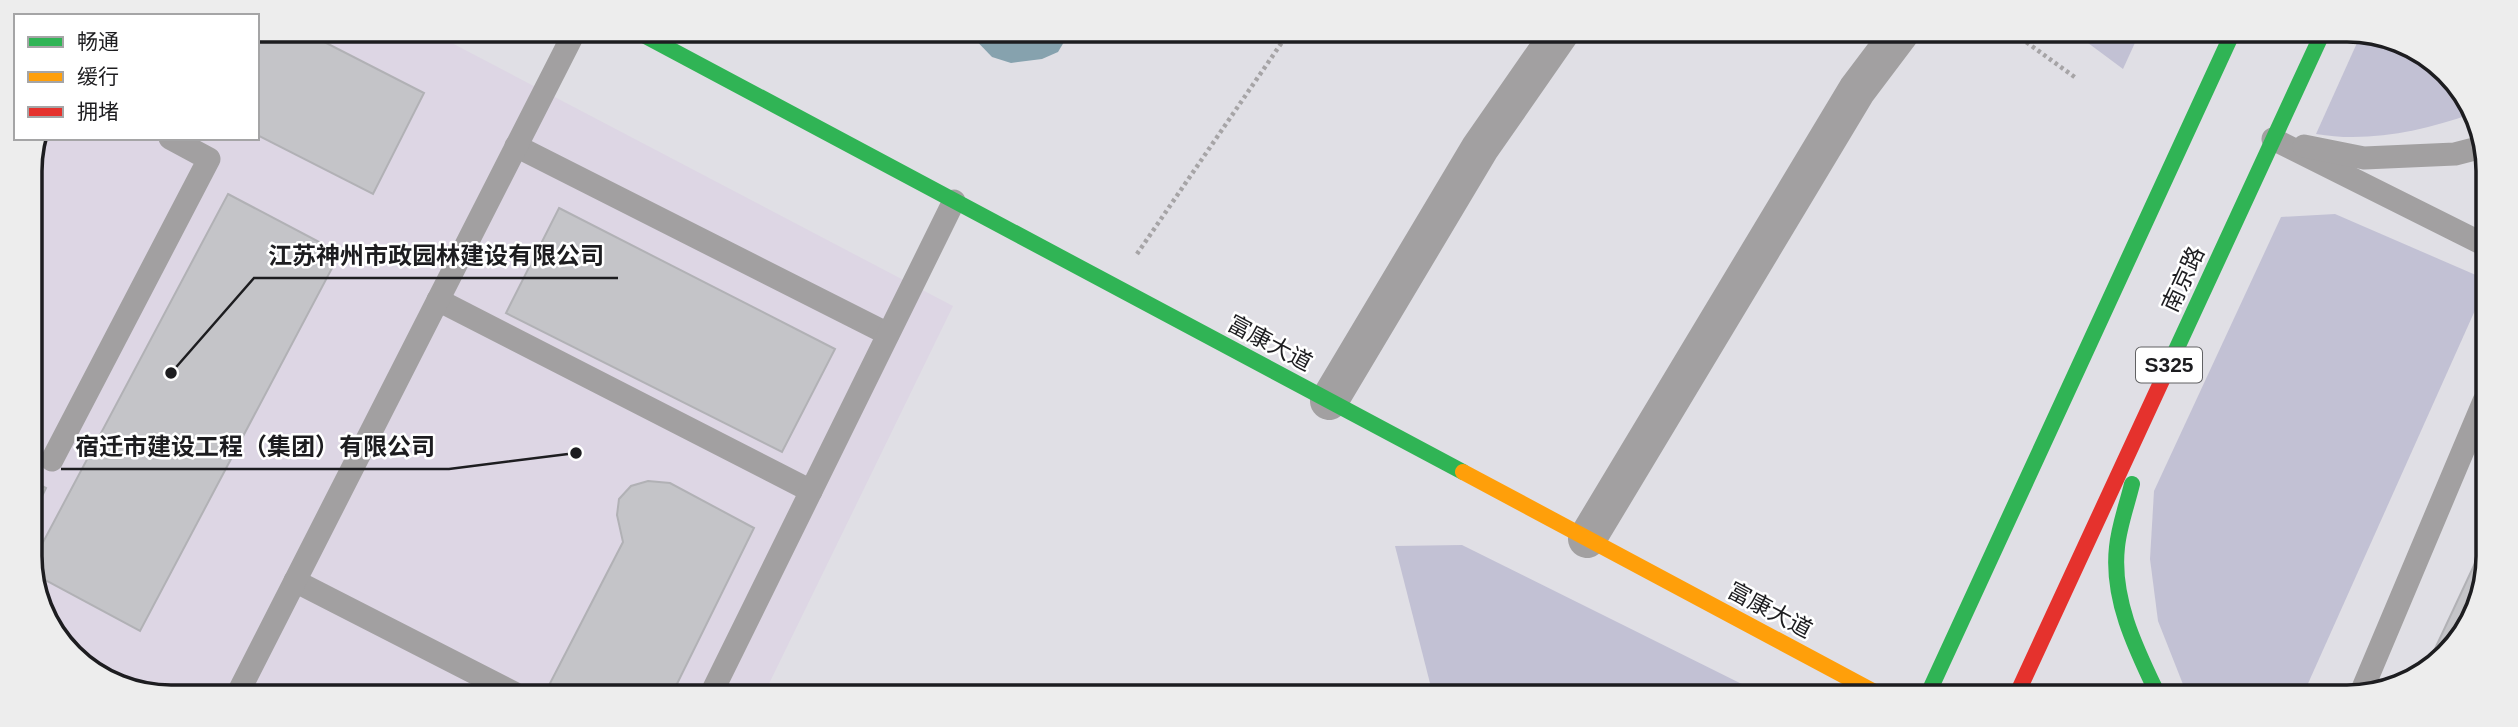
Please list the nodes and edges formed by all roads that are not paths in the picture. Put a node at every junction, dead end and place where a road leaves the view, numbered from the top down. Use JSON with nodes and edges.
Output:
{"nodes":[{"id":1,"x":569,"y":42,"type":"edge"},
{"id":2,"x":657,"y":42,"type":"edge"},
{"id":3,"x":1554,"y":42,"type":"edge"},
{"id":4,"x":1893,"y":42,"type":"edge"},
{"id":5,"x":2228,"y":42,"type":"edge"},
{"id":6,"x":2318,"y":42,"type":"edge"},
{"id":7,"x":2273,"y":139,"type":"junction"},
{"id":8,"x":174,"y":140,"type":"edge"},
{"id":9,"x":516,"y":146,"type":"junction"},
{"id":10,"x":2474,"y":149,"type":"edge"},
{"id":11,"x":954,"y":201,"type":"junction"},
{"id":12,"x":2476,"y":240,"type":"edge"},
{"id":13,"x":438,"y":300,"type":"junction"},
{"id":14,"x":888,"y":334,"type":"junction"},
{"id":15,"x":2154,"y":396,"type":"junction"},
{"id":16,"x":1329,"y":401,"type":"junction"},
{"id":17,"x":2476,"y":420,"type":"edge"},
{"id":18,"x":52,"y":460,"type":"dead end"},
{"id":19,"x":811,"y":491,"type":"junction"},
{"id":20,"x":1587,"y":538,"type":"junction"},
{"id":21,"x":295,"y":581,"type":"junction"},
{"id":22,"x":2365,"y":684,"type":"edge"},
{"id":23,"x":242,"y":685,"type":"edge"},
{"id":24,"x":498,"y":685,"type":"edge"},
{"id":25,"x":715,"y":685,"type":"edge"},
{"id":26,"x":1861,"y":685,"type":"edge"},
{"id":27,"x":1932,"y":685,"type":"edge"},
{"id":28,"x":2021,"y":685,"type":"edge"},
{"id":29,"x":2154,"y":685,"type":"edge"}],
"edges":[{"from":1,"to":9,"type":"lane"},
{"from":2,"to":11,"type":"main road","name":"富康大道"},
{"from":3,"to":16,"type":"street"},
{"from":4,"to":20,"type":"street"},
{"from":5,"to":27,"type":"main road"},
{"from":6,"to":7,"type":"main road","name":"南京路","number":"S325"},
{"from":7,"to":10,"type":"lane"},
{"from":7,"to":12,"type":"lane"},
{"from":7,"to":15,"type":"main road","name":"南京路","number":"S325"},
{"from":8,"to":18,"type":"lane"},
{"from":9,"to":13,"type":"lane"},
{"from":9,"to":14,"type":"lane"},
{"from":11,"to":14,"type":"lane"},
{"from":11,"to":16,"type":"main road","name":"富康大道"},
{"from":13,"to":19,"type":"lane"},
{"from":13,"to":21,"type":"lane"},
{"from":14,"to":19,"type":"lane"},
{"from":15,"to":28,"type":"main road","name":"南京路","number":"S325"},
{"from":15,"to":29,"type":"main road"},
{"from":16,"to":20,"type":"main road","name":"富康大道"},
{"from":17,"to":22,"type":"lane"},
{"from":19,"to":25,"type":"lane"},
{"from":20,"to":26,"type":"main road","name":"富康大道"},
{"from":21,"to":23,"type":"lane"},
{"from":21,"to":24,"type":"lane"}]}
